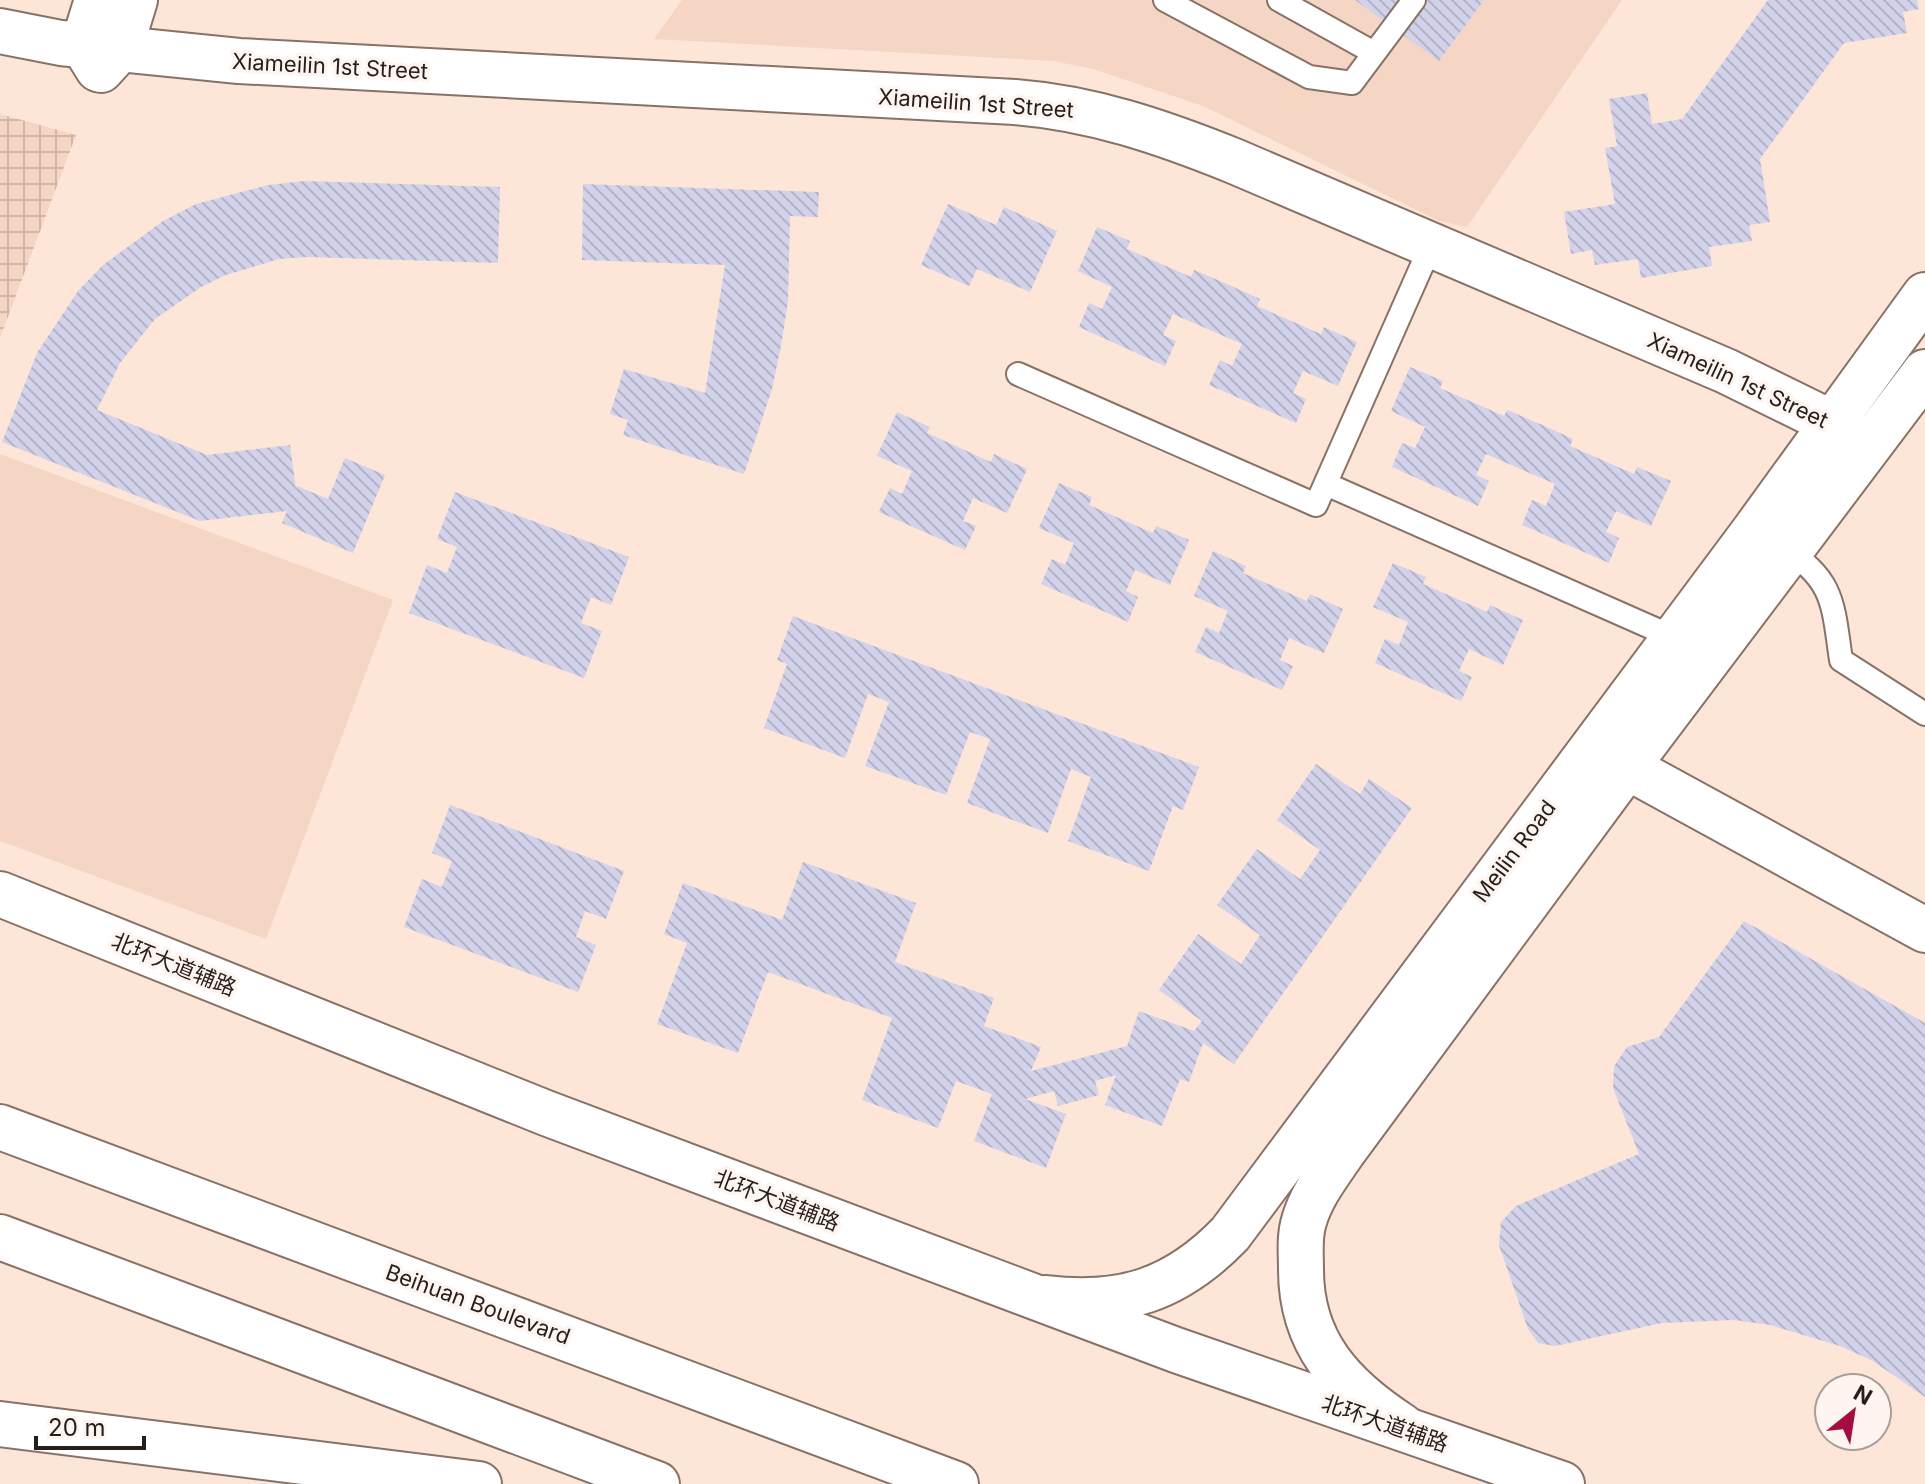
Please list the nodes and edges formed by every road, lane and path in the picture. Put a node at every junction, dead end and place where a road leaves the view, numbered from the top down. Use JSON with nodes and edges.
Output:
{"nodes":[{"id":1,"x":97,"y":0,"type":"edge"},
{"id":2,"x":135,"y":0,"type":"edge"},
{"id":3,"x":1165,"y":0,"type":"edge"},
{"id":4,"x":1279,"y":0,"type":"edge"},
{"id":5,"x":1414,"y":0,"type":"edge"},
{"id":6,"x":0,"y":31,"type":"edge"},
{"id":7,"x":1367,"y":49,"type":"dead end"},
{"id":8,"x":0,"y":55,"type":"edge"},
{"id":9,"x":101,"y":55,"type":"junction"},
{"id":10,"x":1424,"y":261,"type":"junction"},
{"id":11,"x":1925,"y":295,"type":"edge"},
{"id":12,"x":1925,"y":372,"type":"edge"},
{"id":13,"x":1018,"y":374,"type":"dead end"},
{"id":14,"x":1827,"y":430,"type":"junction"},
{"id":15,"x":1868,"y":450,"type":"junction"},
{"id":16,"x":1326,"y":484,"type":"junction"},
{"id":17,"x":1772,"y":542,"type":"junction"},
{"id":18,"x":1673,"y":637,"type":"junction"},
{"id":19,"x":1925,"y":714,"type":"edge"},
{"id":20,"x":1627,"y":767,"type":"junction"},
{"id":21,"x":0,"y":894,"type":"edge"},
{"id":22,"x":1925,"y":930,"type":"edge"},
{"id":23,"x":0,"y":1127,"type":"edge"},
{"id":24,"x":0,"y":1237,"type":"edge"},
{"id":25,"x":1035,"y":1297,"type":"junction"},
{"id":26,"x":0,"y":1424,"type":"edge"},
{"id":27,"x":1414,"y":1433,"type":"junction"},
{"id":28,"x":479,"y":1484,"type":"edge"},
{"id":29,"x":657,"y":1484,"type":"edge"},
{"id":30,"x":956,"y":1484,"type":"edge"},
{"id":31,"x":1562,"y":1484,"type":"edge"}],
"edges":[{"from":1,"to":9,"type":"main road"},
{"from":2,"to":9,"type":"main road"},
{"from":3,"to":5,"type":"lane"},
{"from":4,"to":7,"type":"lane"},
{"from":6,"to":9,"type":"main road","name":"Xiameilin 1st Street"},
{"from":8,"to":9,"type":"main road","name":"Xiameilin 1st Street"},
{"from":9,"to":10,"type":"main road","name":"Xiameilin 1st Street"},
{"from":9,"to":14,"type":"main road","name":"Xiameilin 1st Street"},
{"from":10,"to":14,"type":"main road","name":"Xiameilin 1st Street"},
{"from":10,"to":16,"type":"lane"},
{"from":11,"to":14,"type":"main road","name":"Meilin Road"},
{"from":12,"to":15,"type":"main road","name":"Meilin Road"},
{"from":13,"to":16,"type":"lane"},
{"from":14,"to":15,"type":"main road","name":"Xiameilin 1st Street"},
{"from":14,"to":17,"type":"main road","name":"Meilin Road"},
{"from":15,"to":17,"type":"main road","name":"Meilin Road"},
{"from":16,"to":18,"type":"lane"},
{"from":17,"to":18,"type":"main road","name":"Meilin Road"},
{"from":17,"to":19,"type":"lane"},
{"from":17,"to":20,"type":"main road","name":"Meilin Road"},
{"from":18,"to":25,"type":"main road","name":"Meilin Road"},
{"from":20,"to":22,"type":"main road"},
{"from":20,"to":27,"type":"main road","name":"Meilin Road"},
{"from":21,"to":25,"type":"main road","name":"北环大道辅路"},
{"from":23,"to":30,"type":"main road","name":"Beihuan Boulevard"},
{"from":24,"to":29,"type":"main road"},
{"from":25,"to":27,"type":"main road","name":"北环大道辅路"},
{"from":26,"to":28,"type":"main road"},
{"from":27,"to":31,"type":"main road","name":"北环大道辅路"}]}
